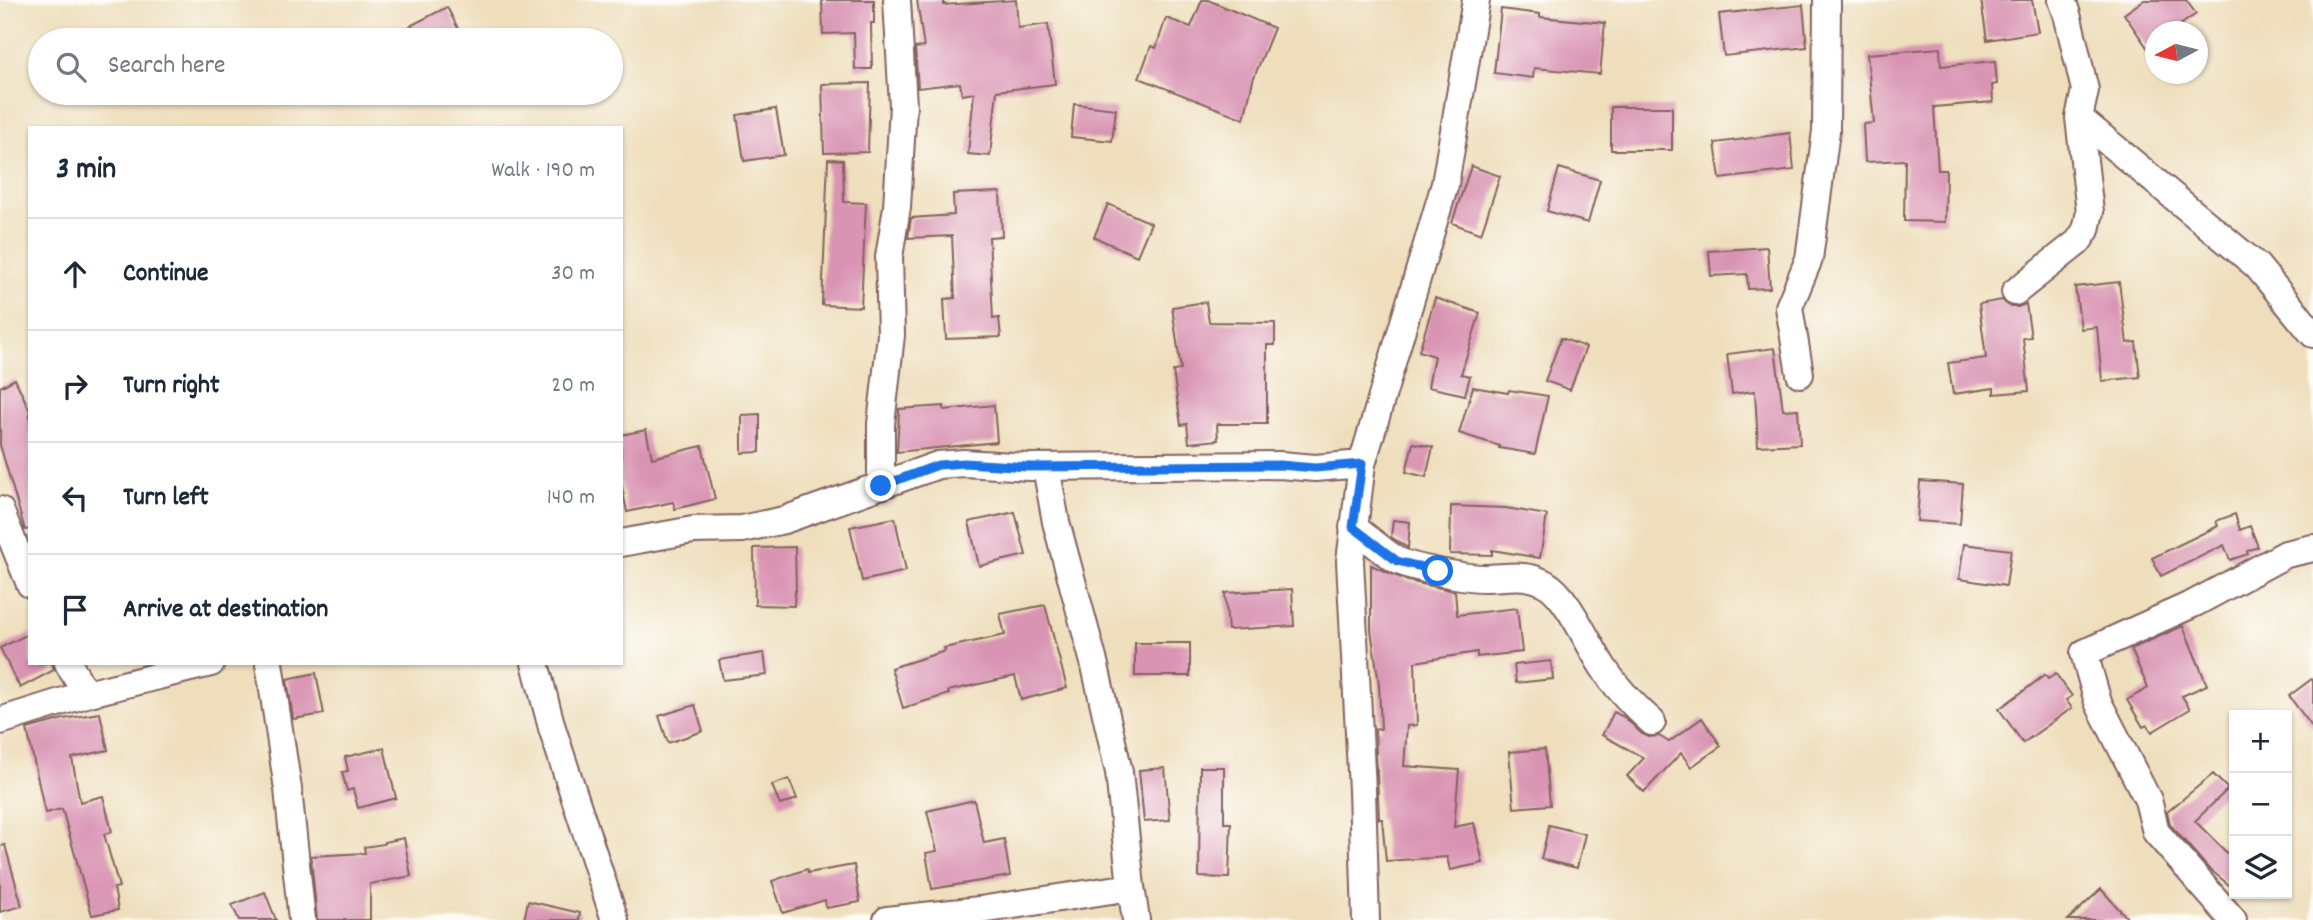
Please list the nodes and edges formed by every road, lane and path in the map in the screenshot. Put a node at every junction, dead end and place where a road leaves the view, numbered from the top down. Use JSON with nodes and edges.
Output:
{"nodes":[{"id":1,"x":897,"y":0,"type":"edge"},
{"id":2,"x":1476,"y":0,"type":"edge"},
{"id":3,"x":1827,"y":0,"type":"edge"},
{"id":4,"x":2062,"y":0,"type":"edge"},
{"id":5,"x":2079,"y":118,"type":"junction"},
{"id":6,"x":2015,"y":292,"type":"dead end"},
{"id":7,"x":2313,"y":334,"type":"edge"},
{"id":8,"x":1800,"y":374,"type":"dead end"},
{"id":9,"x":1362,"y":464,"type":"junction"},
{"id":10,"x":1046,"y":467,"type":"junction"},
{"id":11,"x":881,"y":486,"type":"junction"},
{"id":12,"x":0,"y":510,"type":"edge"},
{"id":13,"x":1353,"y":527,"type":"junction"},
{"id":14,"x":623,"y":543,"type":"edge"},
{"id":15,"x":2313,"y":548,"type":"edge"},
{"id":16,"x":28,"y":579,"type":"edge"},
{"id":17,"x":69,"y":665,"type":"edge"},
{"id":18,"x":203,"y":665,"type":"edge"},
{"id":19,"x":269,"y":665,"type":"edge"},
{"id":20,"x":536,"y":665,"type":"edge"},
{"id":21,"x":86,"y":694,"type":"junction"},
{"id":22,"x":0,"y":721,"type":"edge"},
{"id":23,"x":1652,"y":722,"type":"dead end"},
{"id":24,"x":1131,"y":887,"type":"junction"},
{"id":25,"x":302,"y":920,"type":"edge"},
{"id":26,"x":615,"y":920,"type":"edge"},
{"id":27,"x":887,"y":920,"type":"edge"},
{"id":28,"x":1136,"y":920,"type":"edge"},
{"id":29,"x":1366,"y":920,"type":"edge"},
{"id":30,"x":2233,"y":920,"type":"edge"}],
"edges":[{"from":1,"to":11,"type":"street"},
{"from":2,"to":9,"type":"street"},
{"from":3,"to":8,"type":"street"},
{"from":4,"to":5,"type":"street"},
{"from":5,"to":6,"type":"street"},
{"from":5,"to":7,"type":"street"},
{"from":9,"to":10,"type":"street"},
{"from":9,"to":13,"type":"street"},
{"from":10,"to":11,"type":"street"},
{"from":10,"to":24,"type":"street"},
{"from":11,"to":14,"type":"street"},
{"from":12,"to":16,"type":"street"},
{"from":13,"to":23,"type":"street"},
{"from":13,"to":29,"type":"street"},
{"from":15,"to":30,"type":"street"},
{"from":17,"to":21,"type":"street"},
{"from":18,"to":21,"type":"street"},
{"from":19,"to":25,"type":"street"},
{"from":20,"to":26,"type":"street"},
{"from":21,"to":22,"type":"street"},
{"from":24,"to":27,"type":"street"},
{"from":24,"to":28,"type":"street"}]}
